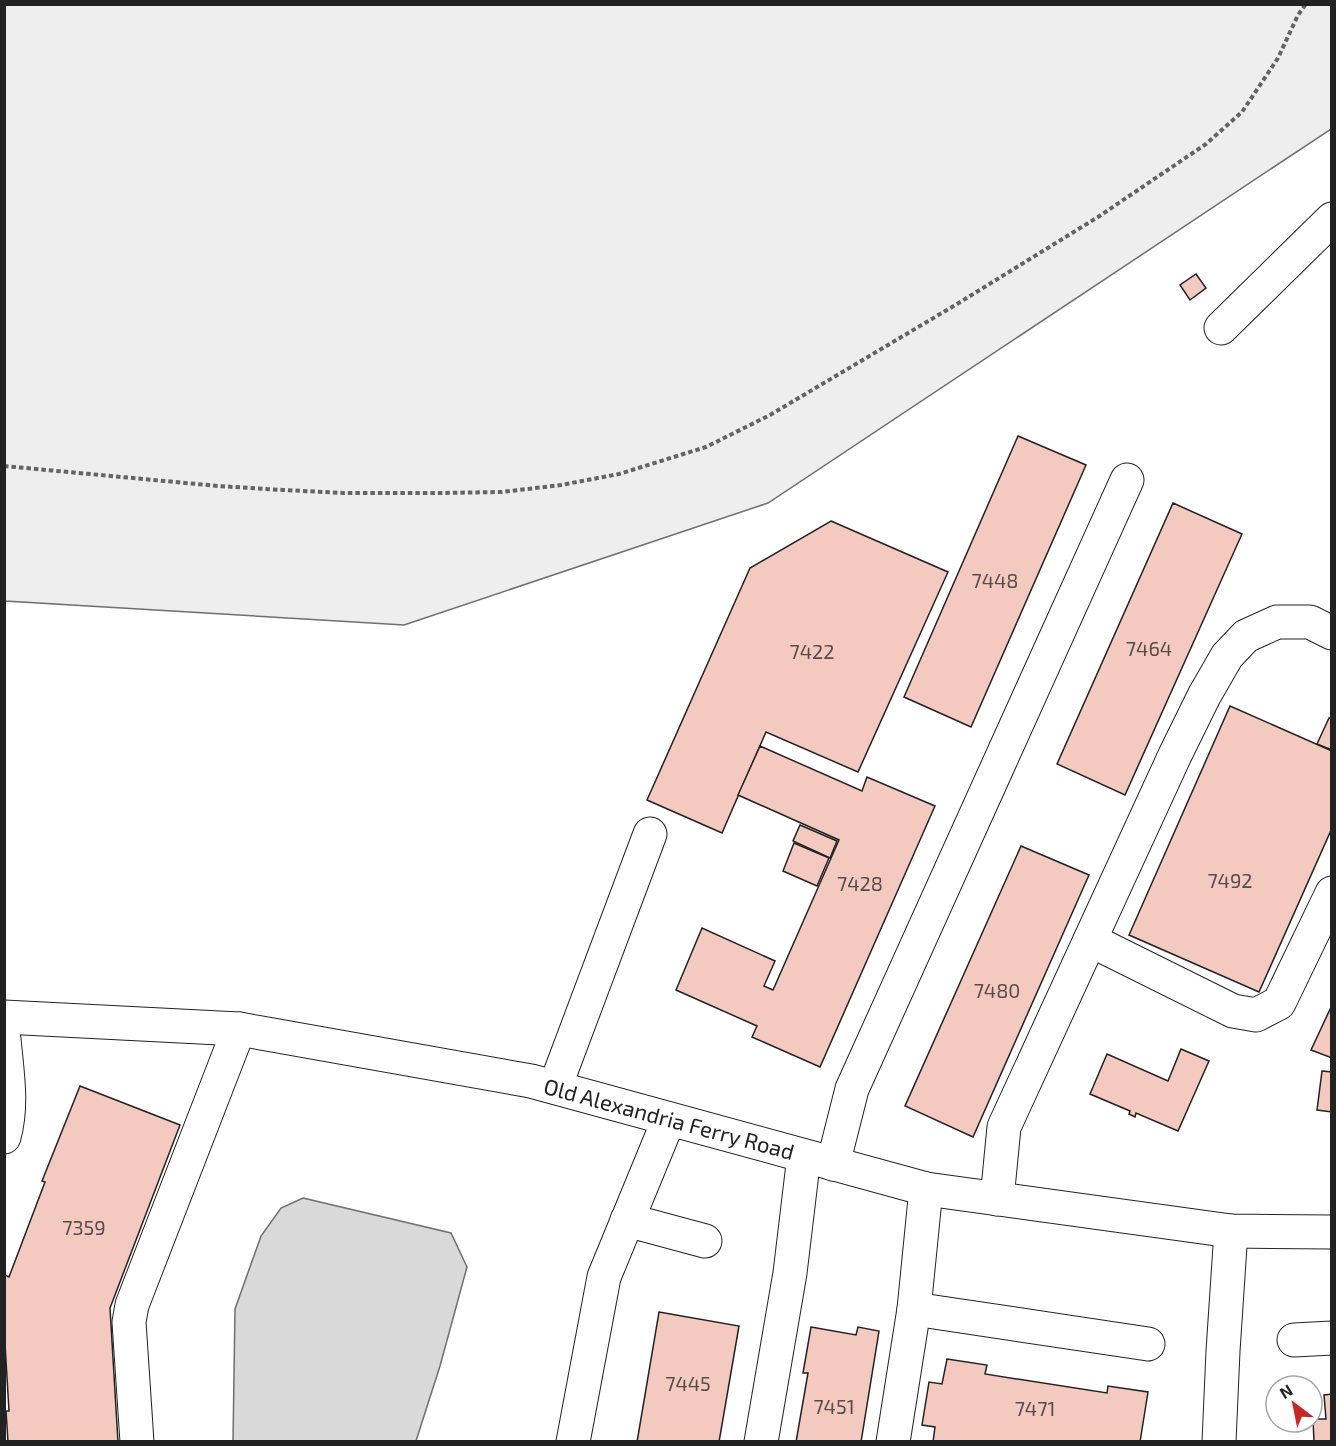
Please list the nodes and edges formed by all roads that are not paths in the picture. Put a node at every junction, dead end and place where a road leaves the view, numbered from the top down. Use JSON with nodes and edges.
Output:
{"nodes":[{"id":1,"x":1332,"y":219,"type":"edge"},
{"id":2,"x":1221,"y":328,"type":"dead end"},
{"id":3,"x":1127,"y":480,"type":"dead end"},
{"id":4,"x":1332,"y":633,"type":"edge"},
{"id":5,"x":650,"y":834,"type":"dead end"},
{"id":6,"x":1332,"y":893,"type":"edge"},
{"id":7,"x":1090,"y":940,"type":"junction"},
{"id":8,"x":4,"y":1017,"type":"edge"},
{"id":9,"x":239,"y":1029,"type":"junction"},
{"id":10,"x":4,"y":1039,"type":"edge"},
{"id":11,"x":555,"y":1087,"type":"junction"},
{"id":12,"x":669,"y":1119,"type":"junction"},
{"id":13,"x":4,"y":1137,"type":"edge"},
{"id":14,"x":819,"y":1160,"type":"junction"},
{"id":15,"x":926,"y":1189,"type":"junction"},
{"id":16,"x":997,"y":1199,"type":"junction"},
{"id":17,"x":627,"y":1220,"type":"junction"},
{"id":18,"x":1231,"y":1231,"type":"junction"},
{"id":19,"x":1332,"y":1232,"type":"edge"},
{"id":20,"x":705,"y":1241,"type":"dead end"},
{"id":21,"x":914,"y":1309,"type":"junction"},
{"id":22,"x":1332,"y":1338,"type":"edge"},
{"id":23,"x":1294,"y":1340,"type":"dead end"},
{"id":24,"x":1148,"y":1344,"type":"dead end"},
{"id":25,"x":137,"y":1442,"type":"edge"},
{"id":26,"x":573,"y":1442,"type":"edge"},
{"id":27,"x":761,"y":1442,"type":"edge"},
{"id":28,"x":893,"y":1442,"type":"edge"},
{"id":29,"x":1219,"y":1442,"type":"edge"}],
"edges":[{"from":1,"to":2,"type":"main road"},
{"from":3,"to":14,"type":"main road"},
{"from":4,"to":7,"type":"main road"},
{"from":5,"to":11,"type":"main road"},
{"from":6,"to":7,"type":"main road"},
{"from":7,"to":16,"type":"main road"},
{"from":8,"to":9,"type":"main road","name":"Old Alexandria Ferry Road"},
{"from":9,"to":11,"type":"main road","name":"Old Alexandria Ferry Road"},
{"from":9,"to":25,"type":"main road"},
{"from":10,"to":13,"type":"main road"},
{"from":11,"to":12,"type":"main road","name":"Old Alexandria Ferry Road"},
{"from":12,"to":14,"type":"main road","name":"Old Alexandria Ferry Road"},
{"from":12,"to":17,"type":"main road"},
{"from":14,"to":15,"type":"main road","name":"Old Alexandria Ferry Road"},
{"from":14,"to":27,"type":"main road"},
{"from":15,"to":16,"type":"main road","name":"Old Alexandria Ferry Road"},
{"from":15,"to":21,"type":"main road"},
{"from":16,"to":18,"type":"main road","name":"Old Alexandria Ferry Road"},
{"from":17,"to":20,"type":"main road"},
{"from":17,"to":26,"type":"main road"},
{"from":18,"to":19,"type":"main road","name":"Old Alexandria Ferry Road"},
{"from":18,"to":29,"type":"main road"},
{"from":21,"to":24,"type":"main road"},
{"from":21,"to":28,"type":"main road"},
{"from":22,"to":23,"type":"main road"}]}
